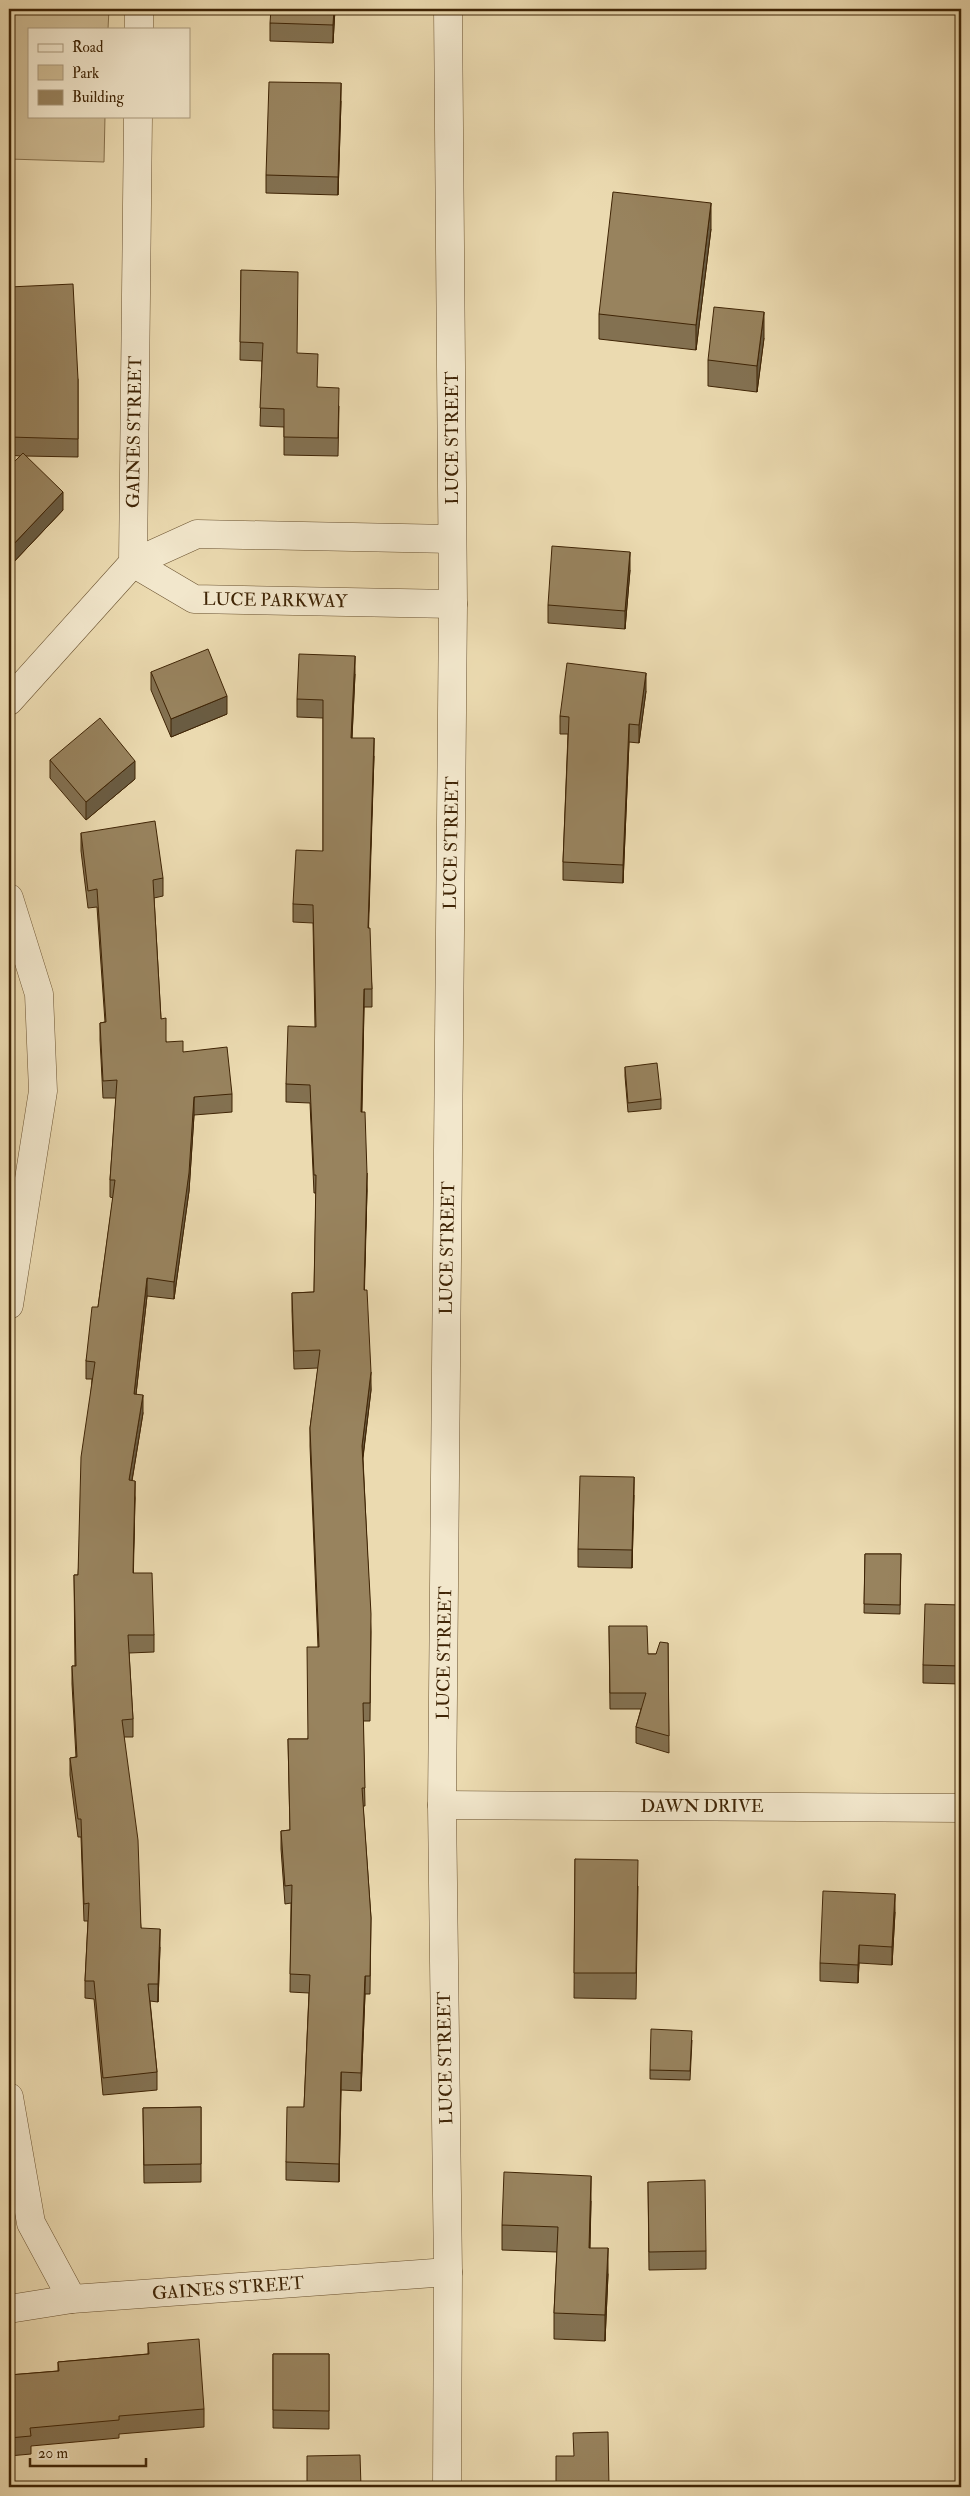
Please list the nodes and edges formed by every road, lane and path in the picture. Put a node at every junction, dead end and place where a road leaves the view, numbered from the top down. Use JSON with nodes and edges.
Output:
{"nodes":[{"id":1,"x":139,"y":9,"type":"edge"},
{"id":2,"x":448,"y":9,"type":"edge"},
{"id":3,"x":139,"y":28,"type":"edge"},
{"id":4,"x":138,"y":118,"type":"edge"},
{"id":5,"x":452,"y":539,"type":"junction"},
{"id":6,"x":133,"y":563,"type":"junction"},
{"id":7,"x":453,"y":604,"type":"junction"},
{"id":8,"x":9,"y":701,"type":"edge"},
{"id":9,"x":9,"y":898,"type":"edge"},
{"id":10,"x":9,"y":1304,"type":"edge"},
{"id":11,"x":442,"y":1805,"type":"junction"},
{"id":12,"x":961,"y":1808,"type":"edge"},
{"id":13,"x":9,"y":2097,"type":"edge"},
{"id":14,"x":448,"y":2272,"type":"junction"},
{"id":15,"x":72,"y":2299,"type":"junction"},
{"id":16,"x":9,"y":2309,"type":"edge"},
{"id":17,"x":447,"y":2487,"type":"edge"}],
"edges":[{"from":1,"to":3,"type":"street"},
{"from":2,"to":5,"type":"street","name":"LUCE STREET"},
{"from":4,"to":6,"type":"street","name":"GAINES STREET"},
{"from":5,"to":6,"type":"street"},
{"from":5,"to":7,"type":"street","name":"LUCE STREET"},
{"from":6,"to":7,"type":"street","name":"LUCE PARKWAY"},
{"from":6,"to":8,"type":"street"},
{"from":7,"to":11,"type":"street","name":"LUCE STREET"},
{"from":9,"to":10,"type":"street"},
{"from":11,"to":12,"type":"street","name":"DAWN DRIVE"},
{"from":11,"to":14,"type":"street","name":"LUCE STREET"},
{"from":13,"to":15,"type":"street"},
{"from":14,"to":15,"type":"street","name":"GAINES STREET"},
{"from":14,"to":17,"type":"street","name":"LUCE STREET"},
{"from":15,"to":16,"type":"street","name":"GAINES STREET"}]}
